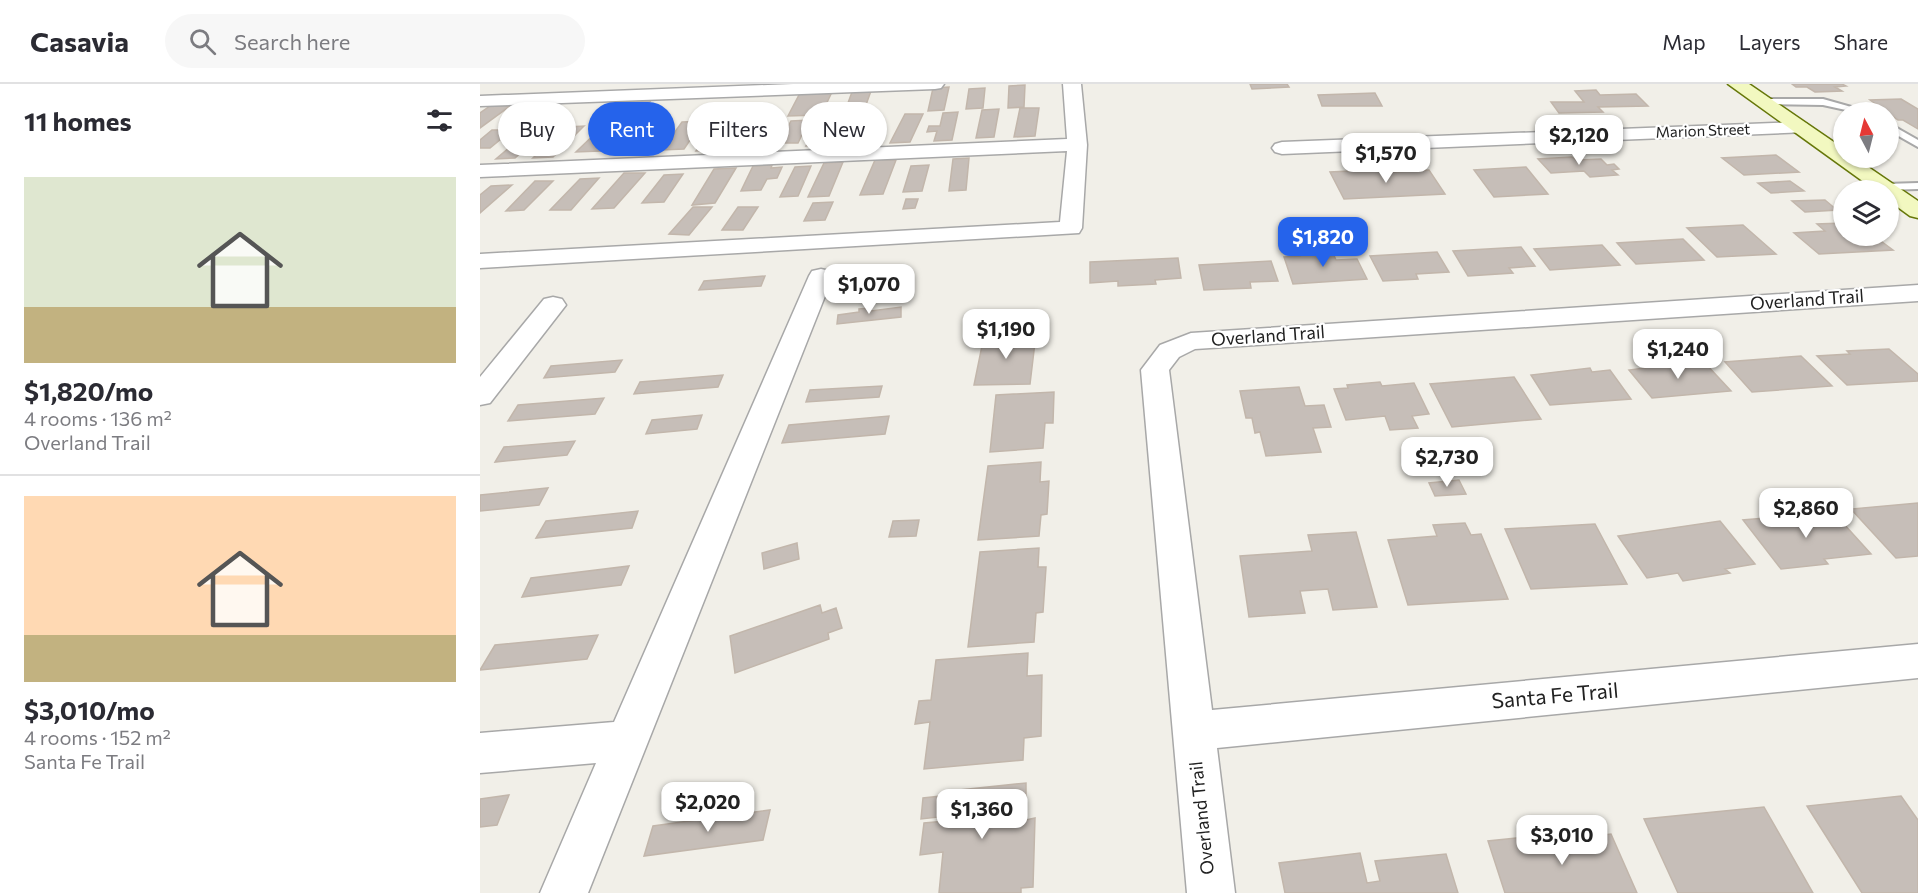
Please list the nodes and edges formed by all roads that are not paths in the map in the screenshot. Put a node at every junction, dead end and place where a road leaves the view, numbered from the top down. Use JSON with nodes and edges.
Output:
{"nodes":[{"id":1,"x":935,"y":84,"type":"edge"},
{"id":2,"x":1072,"y":84,"type":"edge"},
{"id":3,"x":1737,"y":84,"type":"edge"},
{"id":4,"x":480,"y":101,"type":"edge"},
{"id":5,"x":1763,"y":102,"type":"junction"},
{"id":6,"x":1833,"y":104,"type":"edge"},
{"id":7,"x":1800,"y":128,"type":"junction"},
{"id":8,"x":1899,"y":131,"type":"edge"},
{"id":9,"x":1913,"y":138,"type":"edge"},
{"id":10,"x":1077,"y":144,"type":"junction"},
{"id":11,"x":1918,"y":144,"type":"edge"},
{"id":12,"x":1282,"y":148,"type":"dead end"},
{"id":13,"x":480,"y":171,"type":"edge"},
{"id":14,"x":1874,"y":180,"type":"edge"},
{"id":15,"x":1918,"y":186,"type":"edge"},
{"id":16,"x":1899,"y":187,"type":"edge"},
{"id":17,"x":1899,"y":198,"type":"edge"},
{"id":18,"x":1918,"y":211,"type":"edge"},
{"id":19,"x":480,"y":261,"type":"edge"},
{"id":20,"x":821,"y":276,"type":"dead end"},
{"id":21,"x":1918,"y":293,"type":"edge"},
{"id":22,"x":553,"y":305,"type":"dead end"},
{"id":23,"x":480,"y":396,"type":"edge"},
{"id":24,"x":1918,"y":661,"type":"edge"},
{"id":25,"x":1192,"y":730,"type":"junction"},
{"id":26,"x":626,"y":741,"type":"junction"},
{"id":27,"x":480,"y":753,"type":"edge"},
{"id":28,"x":564,"y":893,"type":"edge"},
{"id":29,"x":1211,"y":893,"type":"edge"}],
"edges":[{"from":1,"to":4,"type":"street"},
{"from":2,"to":10,"type":"street"},
{"from":3,"to":5,"type":"street"},
{"from":5,"to":6,"type":"lane"},
{"from":5,"to":7,"type":"street"},
{"from":7,"to":12,"type":"street","name":"Marion Street"},
{"from":7,"to":14,"type":"street"},
{"from":8,"to":9,"type":"lane"},
{"from":9,"to":11,"type":"lane"},
{"from":10,"to":13,"type":"street"},
{"from":10,"to":19,"type":"street"},
{"from":15,"to":16,"type":"lane"},
{"from":17,"to":18,"type":"street"},
{"from":20,"to":26,"type":"street"},
{"from":21,"to":25,"type":"street","name":"Overland Trail"},
{"from":22,"to":23,"type":"street"},
{"from":24,"to":25,"type":"street","name":"Santa Fe Trail"},
{"from":25,"to":29,"type":"street","name":"Overland Trail"},
{"from":26,"to":27,"type":"street"},
{"from":26,"to":28,"type":"street"}]}
